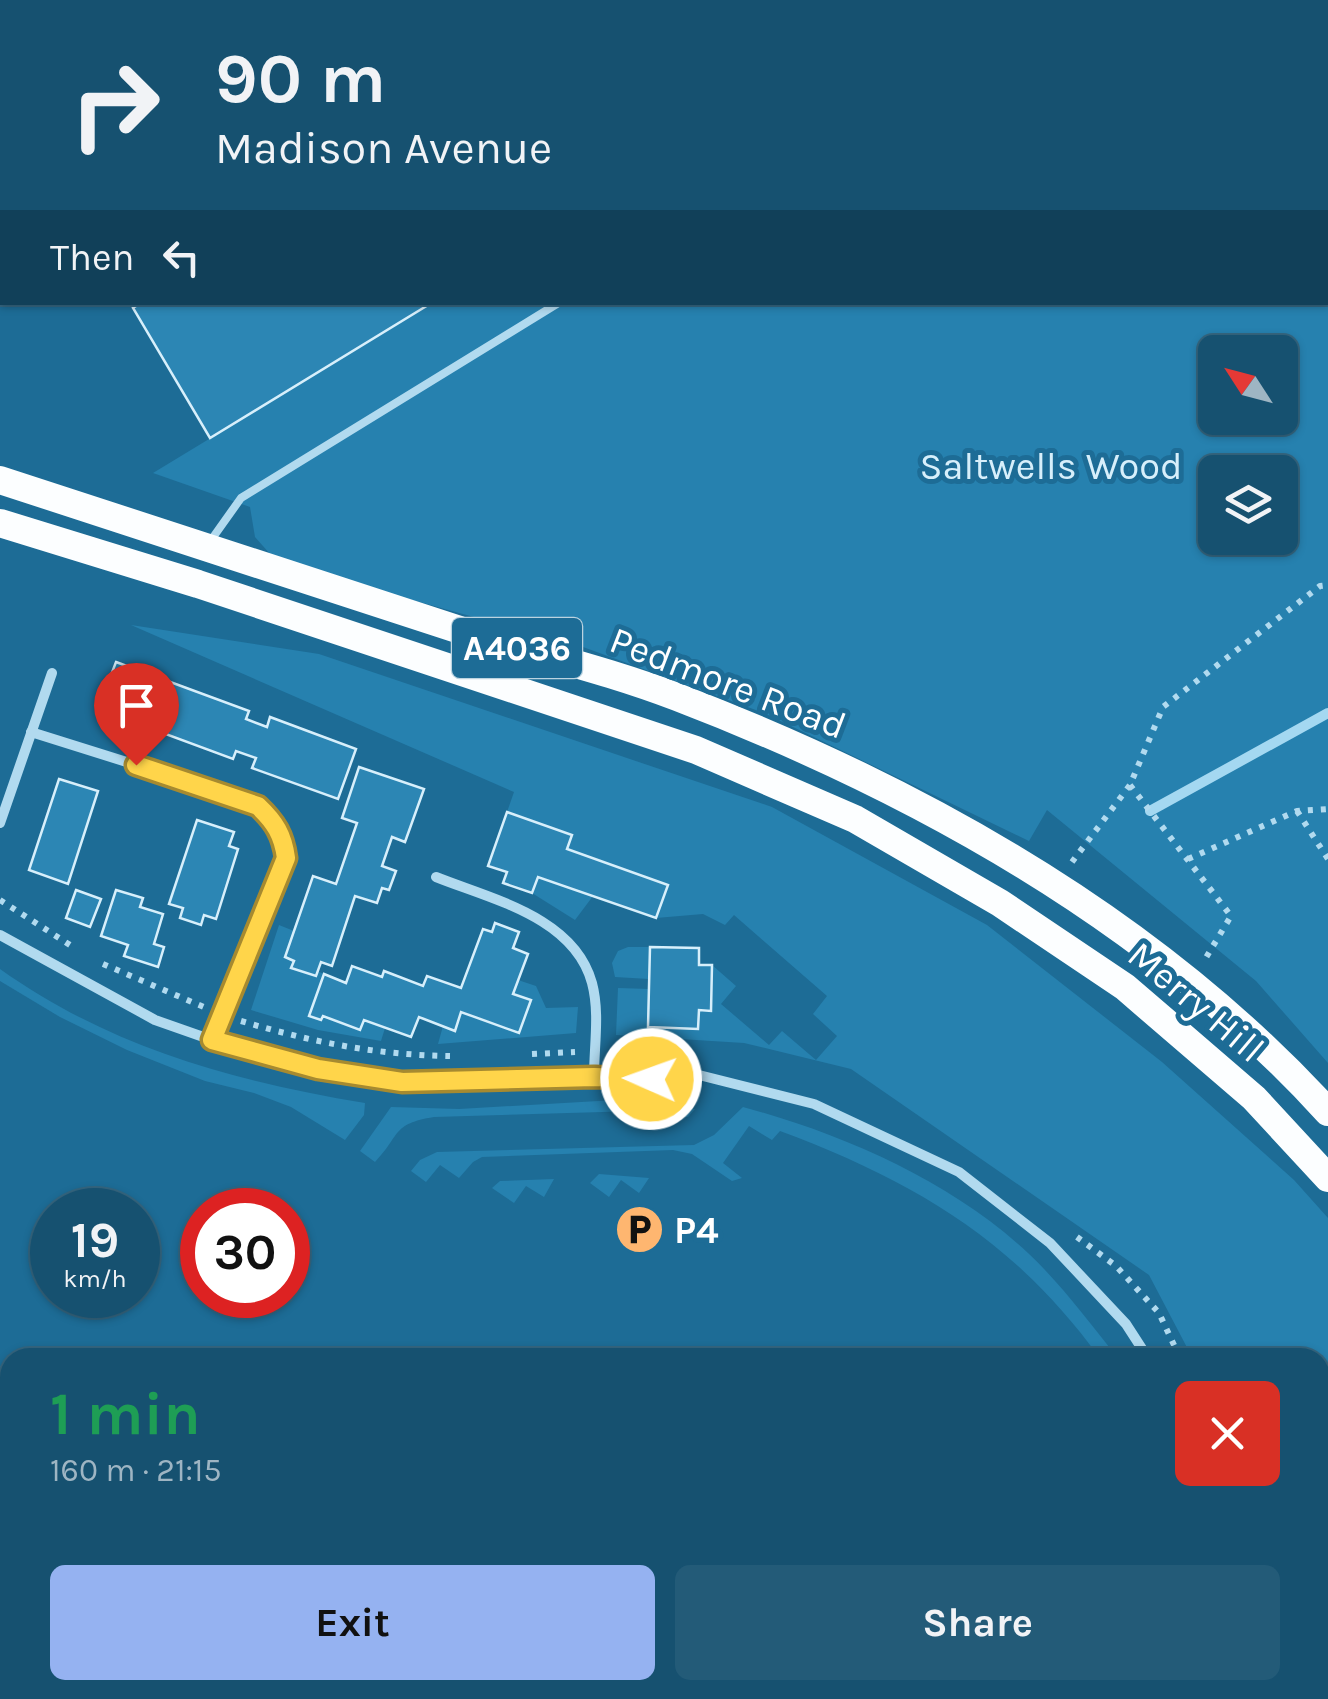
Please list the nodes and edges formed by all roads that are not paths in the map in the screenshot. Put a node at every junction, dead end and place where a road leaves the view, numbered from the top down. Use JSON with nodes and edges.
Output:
{"nodes":[{"id":1,"x":555,"y":305,"type":"edge"},
{"id":2,"x":0,"y":480,"type":"edge"},
{"id":3,"x":0,"y":523,"type":"edge"},
{"id":4,"x":206,"y":547,"type":"junction"},
{"id":5,"x":52,"y":673,"type":"dead end"},
{"id":6,"x":31,"y":732,"type":"junction"},
{"id":7,"x":0,"y":823,"type":"edge"},
{"id":8,"x":1014,"y":862,"type":"joint"},
{"id":9,"x":436,"y":877,"type":"dead end"},
{"id":10,"x":1000,"y":903,"type":"joint"},
{"id":11,"x":0,"y":935,"type":"edge"},
{"id":12,"x":212,"y":1040,"type":"junction"},
{"id":13,"x":594,"y":1077,"type":"junction"},
{"id":14,"x":1328,"y":1112,"type":"edge"},
{"id":15,"x":1328,"y":1178,"type":"edge"},
{"id":16,"x":1142,"y":1348,"type":"edge"}],
"edges":[{"from":1,"to":4,"type":"lane"},
{"from":2,"to":4,"type":"highway","name":"Pedmore Road","number":"A4036"},
{"from":3,"to":10,"type":"highway","name":"Pedmore Road","number":"A4036"},
{"from":4,"to":8,"type":"highway","name":"Pedmore Road","number":"A4036"},
{"from":5,"to":6,"type":"street"},
{"from":6,"to":7,"type":"street"},
{"from":6,"to":12,"type":"street"},
{"from":8,"to":14,"type":"highway","name":"Merry Hill","number":"A4036"},
{"from":9,"to":13,"type":"street"},
{"from":10,"to":15,"type":"highway","name":"Merry Hill","number":"A4036"},
{"from":11,"to":12,"type":"street"},
{"from":12,"to":13,"type":"street"},
{"from":13,"to":16,"type":"street"}]}
